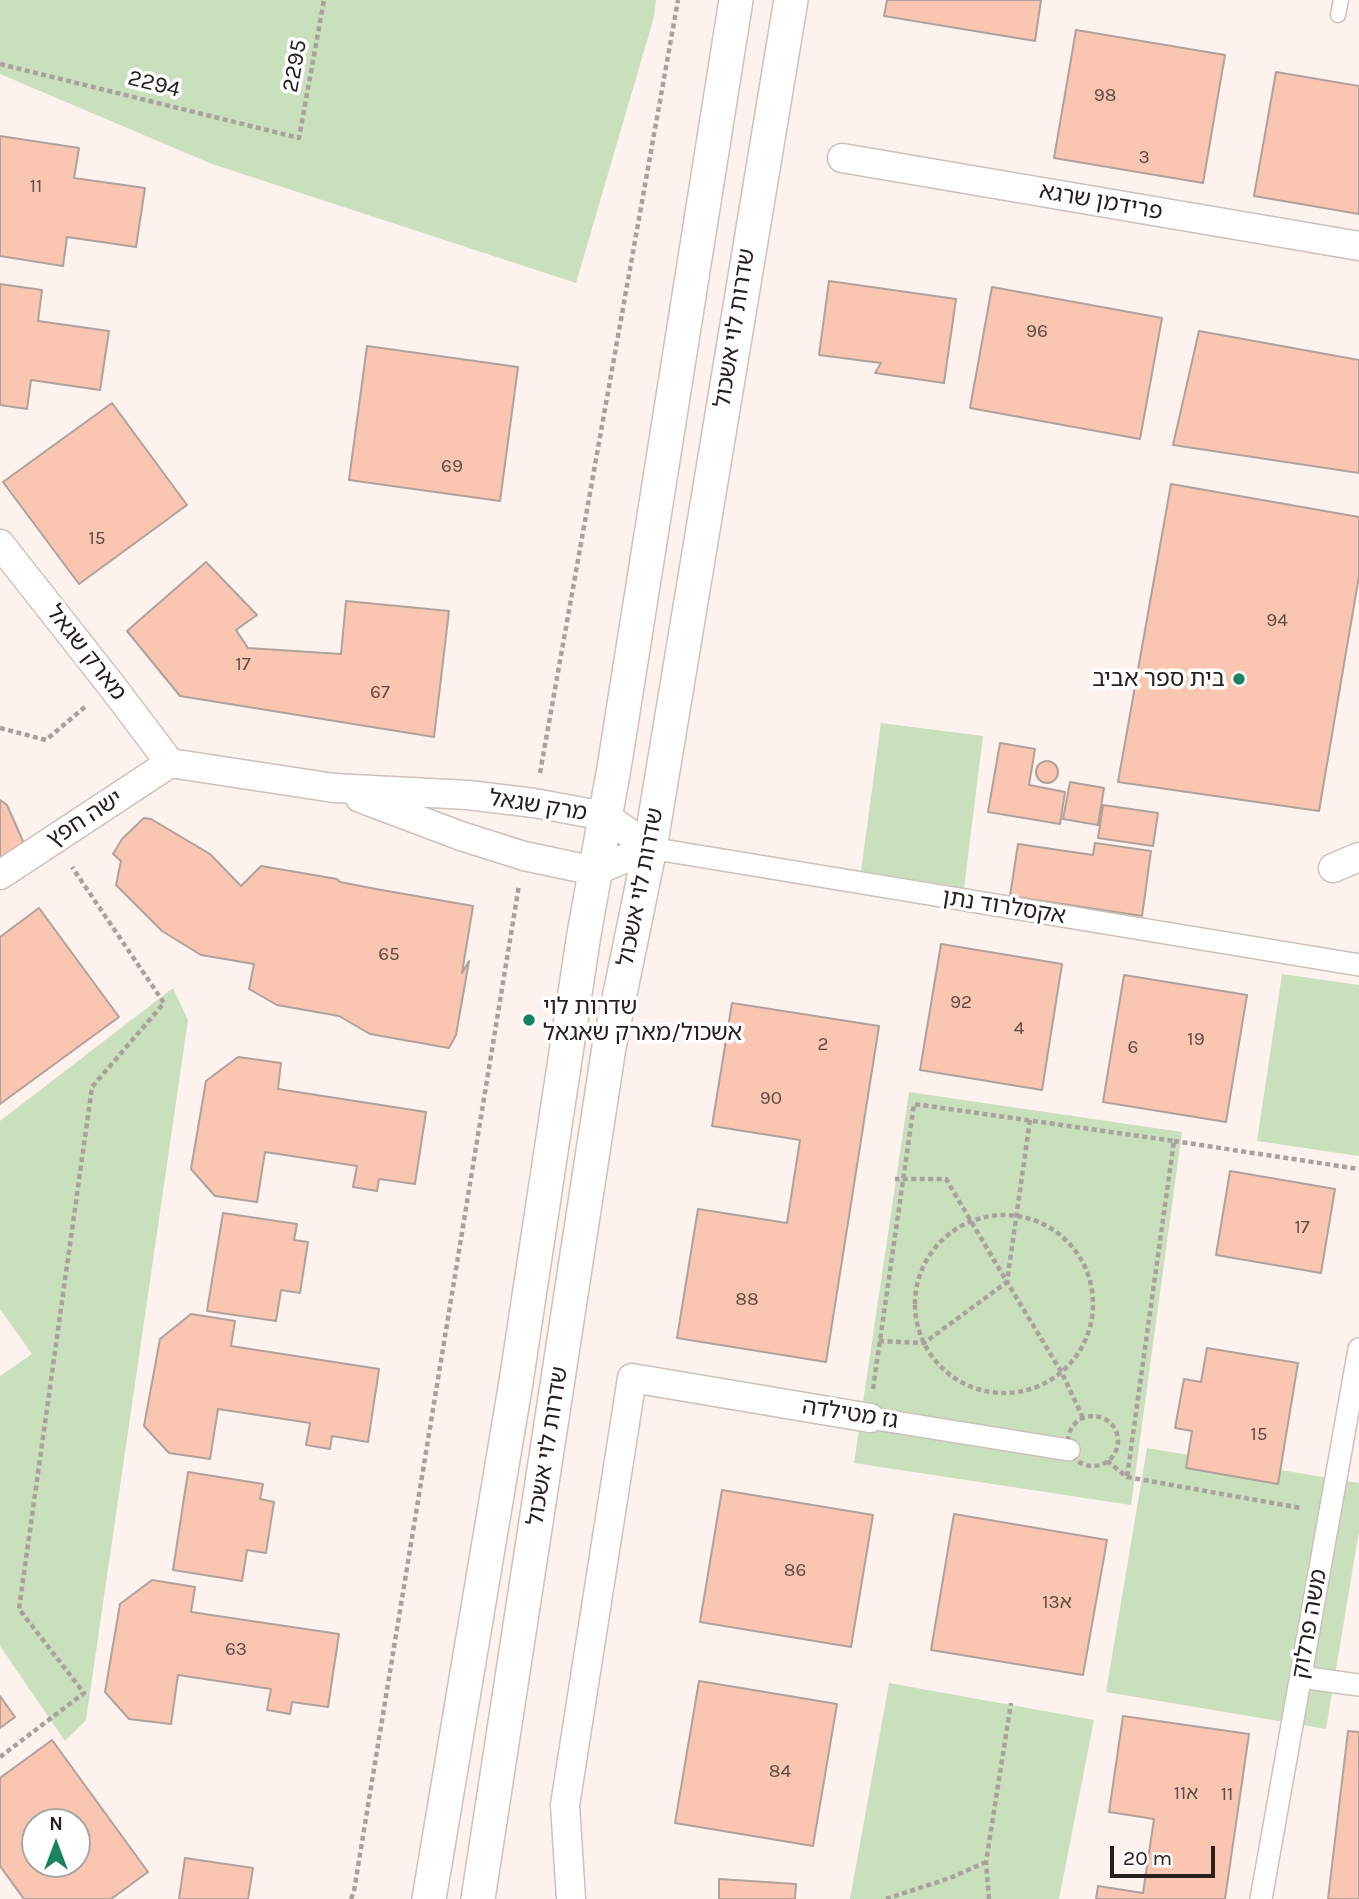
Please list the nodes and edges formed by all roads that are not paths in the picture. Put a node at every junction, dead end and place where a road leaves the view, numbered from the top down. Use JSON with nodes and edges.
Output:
{"nodes":[{"id":1,"x":736,"y":0,"type":"edge"},
{"id":2,"x":791,"y":0,"type":"edge"},
{"id":3,"x":1341,"y":0,"type":"edge"},
{"id":4,"x":1338,"y":15,"type":"dead end"},
{"id":5,"x":842,"y":158,"type":"dead end"},
{"id":6,"x":1359,"y":246,"type":"edge"},
{"id":7,"x":0,"y":544,"type":"edge"},
{"id":8,"x":170,"y":763,"type":"junction"},
{"id":9,"x":334,"y":788,"type":"junction"},
{"id":10,"x":605,"y":816,"type":"junction"},
{"id":11,"x":650,"y":848,"type":"junction"},
{"id":12,"x":1359,"y":856,"type":"edge"},
{"id":13,"x":1334,"y":868,"type":"dead end"},
{"id":14,"x":595,"y":871,"type":"junction"},
{"id":15,"x":0,"y":875,"type":"edge"},
{"id":16,"x":1359,"y":965,"type":"edge"},
{"id":17,"x":1359,"y":1349,"type":"edge"},
{"id":18,"x":870,"y":1418,"type":"joint"},
{"id":19,"x":1069,"y":1450,"type":"dead end"},
{"id":20,"x":1301,"y":1676,"type":"junction"},
{"id":21,"x":1359,"y":1685,"type":"edge"},
{"id":22,"x":429,"y":1899,"type":"edge"},
{"id":23,"x":478,"y":1899,"type":"edge"},
{"id":24,"x":571,"y":1899,"type":"edge"},
{"id":25,"x":1261,"y":1899,"type":"edge"}],
"edges":[{"from":1,"to":10,"type":"street","name":"שדרות לוי אשכול"},
{"from":2,"to":11,"type":"street","name":"שדרות לוי אשכול"},
{"from":3,"to":4,"type":"lane"},
{"from":5,"to":6,"type":"street","name":"פרידמן שרגא"},
{"from":7,"to":8,"type":"street","name":"מארק שגאל"},
{"from":8,"to":9,"type":"street","name":"מרק שגאל"},
{"from":8,"to":15,"type":"street","name":"ישה חפץ"},
{"from":9,"to":10,"type":"street","name":"מרק שגאל"},
{"from":9,"to":14,"type":"street","name":"מרק שגאל"},
{"from":10,"to":11,"type":"street","name":"מרק שגאל"},
{"from":10,"to":14,"type":"street","name":"שדרות לוי אשכול"},
{"from":11,"to":14,"type":"street"},
{"from":11,"to":16,"type":"street","name":"אקסלרוד נתן"},
{"from":11,"to":23,"type":"street","name":"שדרות לוי אשכול"},
{"from":12,"to":13,"type":"street"},
{"from":14,"to":22,"type":"street","name":"שדרות לוי אשכול"},
{"from":17,"to":20,"type":"street","name":"משה פרלוק"},
{"from":18,"to":19,"type":"street","name":"גז מטילדה"},
{"from":18,"to":24,"type":"street","name":"גז מטילדה"},
{"from":20,"to":21,"type":"street"},
{"from":20,"to":25,"type":"street","name":"משה פרלוק"}]}
